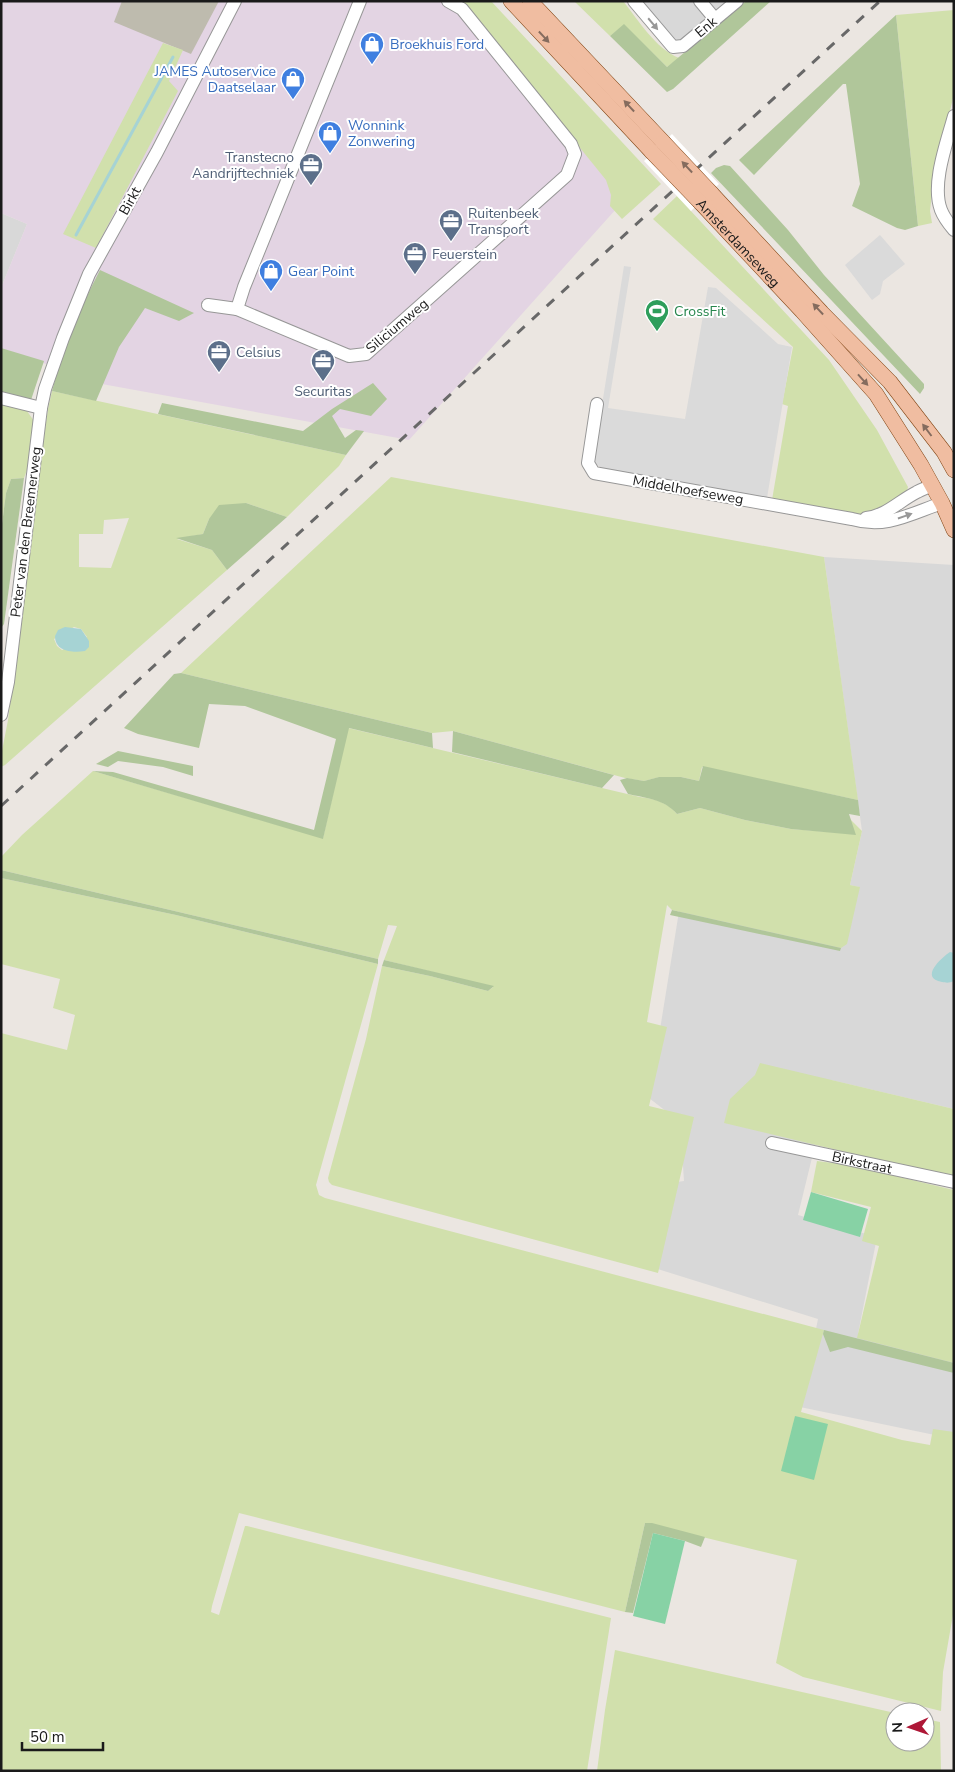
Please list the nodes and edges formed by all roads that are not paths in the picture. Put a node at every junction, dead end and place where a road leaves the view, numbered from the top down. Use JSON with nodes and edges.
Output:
{"nodes":[{"id":1,"x":235,"y":1,"type":"edge"},
{"id":2,"x":360,"y":1,"type":"edge"},
{"id":3,"x":448,"y":1,"type":"edge"},
{"id":4,"x":511,"y":1,"type":"edge"},
{"id":5,"x":530,"y":1,"type":"edge"},
{"id":6,"x":634,"y":1,"type":"edge"},
{"id":7,"x":700,"y":1,"type":"edge"},
{"id":8,"x":737,"y":1,"type":"edge"},
{"id":9,"x":715,"y":19,"type":"junction"},
{"id":10,"x":954,"y":116,"type":"edge"},
{"id":11,"x":657,"y":147,"type":"junction"},
{"id":12,"x":705,"y":197,"type":"junction"},
{"id":13,"x":954,"y":230,"type":"edge"},
{"id":14,"x":208,"y":304,"type":"dead end"},
{"id":15,"x":237,"y":309,"type":"junction"},
{"id":16,"x":1,"y":398,"type":"edge"},
{"id":17,"x":597,"y":404,"type":"dead end"},
{"id":18,"x":40,"y":408,"type":"junction"},
{"id":19,"x":954,"y":470,"type":"edge"},
{"id":20,"x":954,"y":475,"type":"edge"},
{"id":21,"x":932,"y":486,"type":"junction"},
{"id":22,"x":948,"y":501,"type":"edge"},
{"id":23,"x":852,"y":519,"type":"junction"},
{"id":24,"x":954,"y":530,"type":"edge"},
{"id":25,"x":1,"y":715,"type":"edge"},
{"id":26,"x":772,"y":1143,"type":"dead end"},
{"id":27,"x":954,"y":1182,"type":"edge"}],
"edges":[{"from":1,"to":18,"type":"street","name":"Birkt"},
{"from":2,"to":15,"type":"street"},
{"from":3,"to":15,"type":"street","name":"Siliciumweg"},
{"from":4,"to":11,"type":"main road","name":"Amsterdamseweg","one_way":true},
{"from":11,"to":5,"type":"main road","name":"Amsterdamseweg","one_way":true},
{"from":6,"to":9,"type":"street","name":"Enk","one_way":true},
{"from":7,"to":9,"type":"street"},
{"from":8,"to":9,"type":"street","name":"Enk"},
{"from":10,"to":13,"type":"street"},
{"from":11,"to":12,"type":"main road","name":"Amsterdamseweg","bridge":true},
{"from":19,"to":12,"type":"main road","name":"Amsterdamseweg","one_way":true},
{"from":12,"to":21,"type":"main road","name":"Amsterdamseweg","one_way":true},
{"from":14,"to":15,"type":"street","name":"Siliciumweg"},
{"from":16,"to":18,"type":"street"},
{"from":17,"to":23,"type":"street","name":"Middelhoefseweg"},
{"from":18,"to":25,"type":"street","name":"Peter van den Breemerweg"},
{"from":20,"to":21,"type":"main road"},
{"from":21,"to":22,"type":"main road","name":"Amsterdamseweg"},
{"from":21,"to":23,"type":"street","name":"Middelhoefseweg"},
{"from":23,"to":22,"type":"street","name":"Middelhoefseweg","one_way":true},
{"from":22,"to":24,"type":"main road"},
{"from":26,"to":27,"type":"street","name":"Birkstraat"}]}
